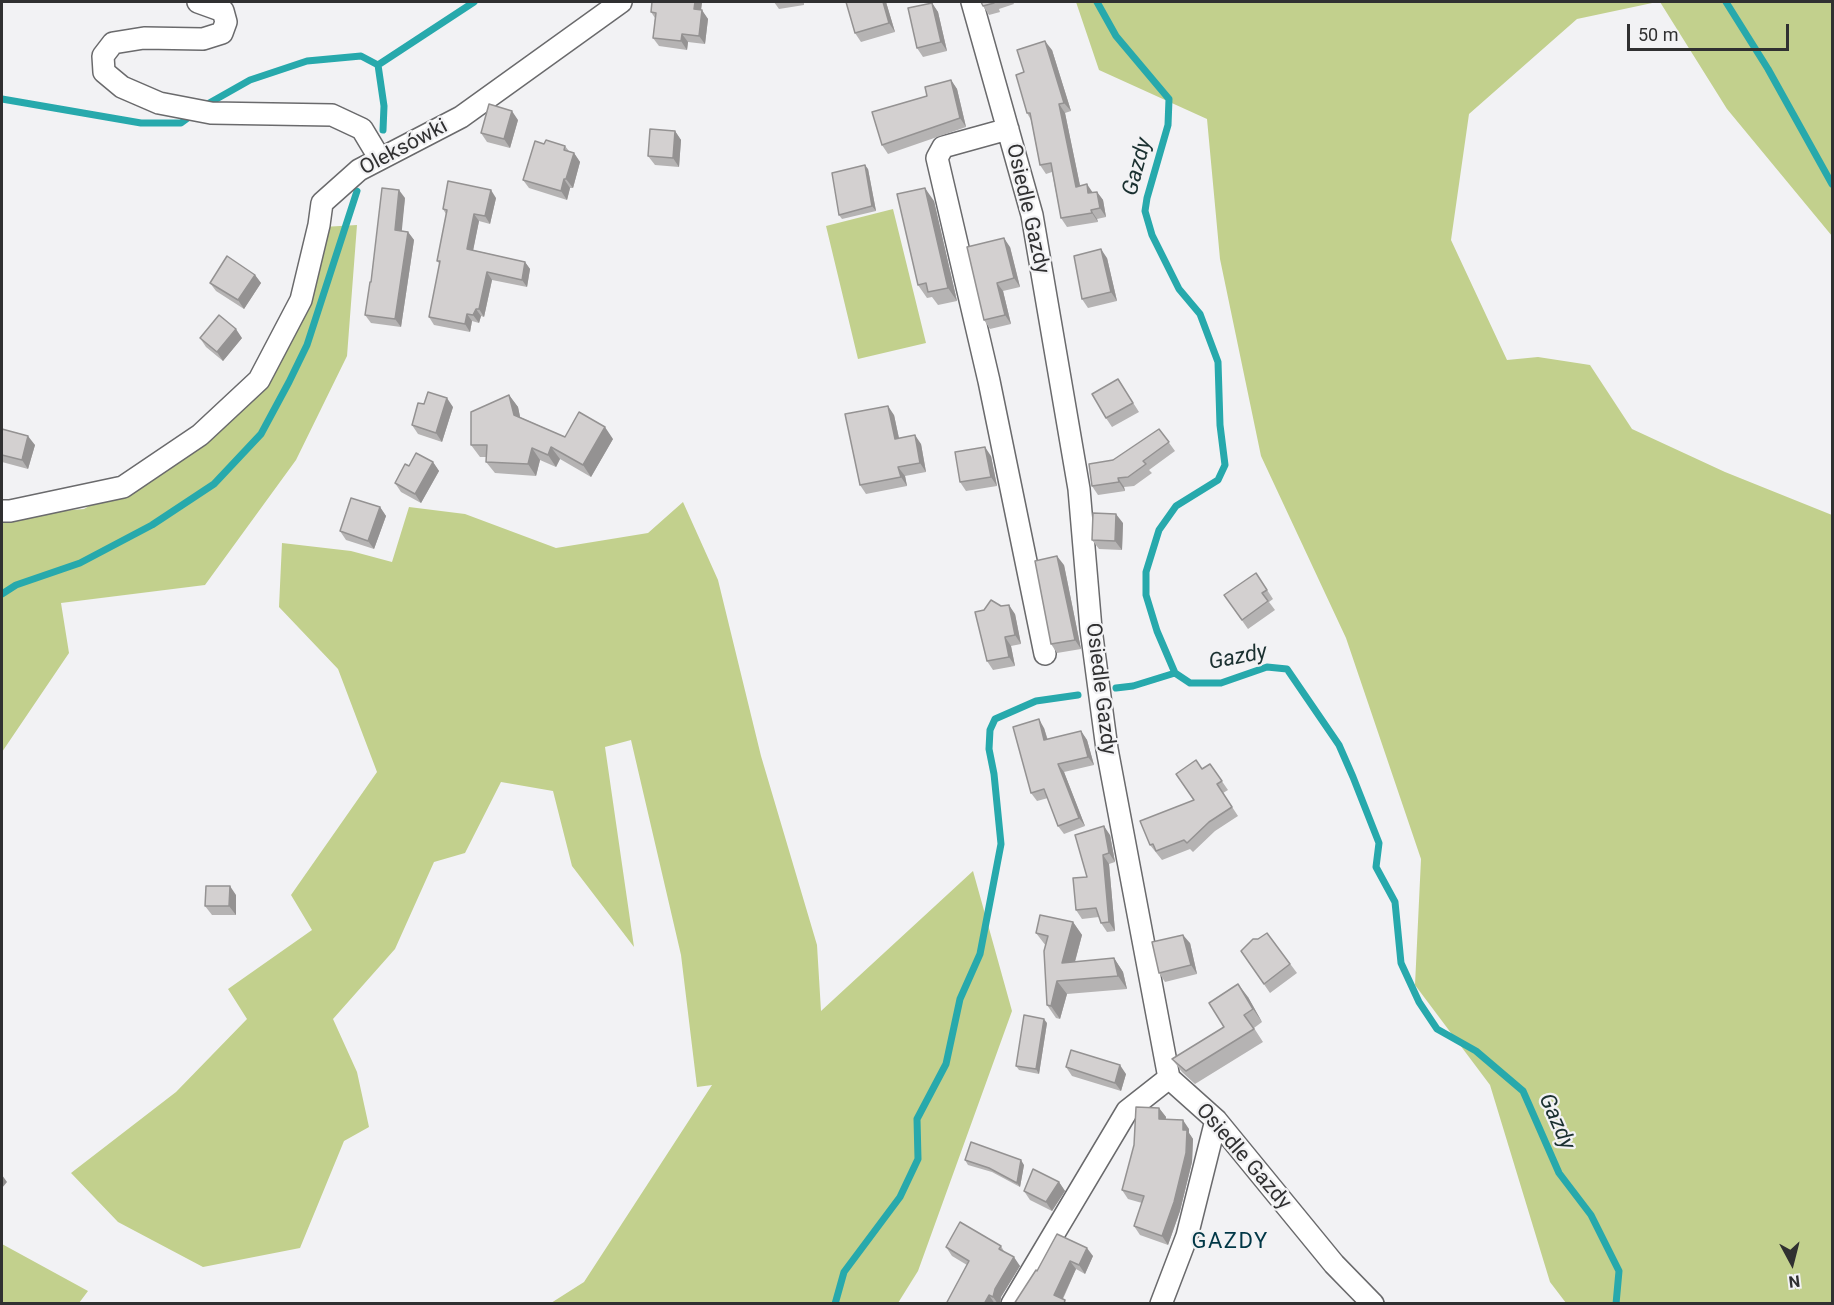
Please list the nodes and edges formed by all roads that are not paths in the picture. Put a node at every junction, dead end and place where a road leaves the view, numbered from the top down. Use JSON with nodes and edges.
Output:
{"nodes":[{"id":1,"x":198,"y":2,"type":"edge"},
{"id":2,"x":621,"y":2,"type":"edge"},
{"id":3,"x":972,"y":2,"type":"edge"},
{"id":4,"x":1008,"y":129,"type":"junction"},
{"id":5,"x":380,"y":159,"type":"junction"},
{"id":6,"x":2,"y":511,"type":"edge"},
{"id":7,"x":1045,"y":654,"type":"dead end"},
{"id":8,"x":1169,"y":1078,"type":"junction"},
{"id":9,"x":1216,"y":1120,"type":"junction"},
{"id":10,"x":1012,"y":1304,"type":"edge"},
{"id":11,"x":1161,"y":1304,"type":"edge"},
{"id":12,"x":1373,"y":1304,"type":"edge"}],
"edges":[{"from":1,"to":5,"type":"street"},
{"from":2,"to":5,"type":"street","name":"Oleksówki"},
{"from":3,"to":4,"type":"street","name":"Osiedle Gazdy"},
{"from":4,"to":7,"type":"street"},
{"from":4,"to":8,"type":"street","name":"Osiedle Gazdy"},
{"from":5,"to":6,"type":"street","name":"Oleksówki"},
{"from":8,"to":9,"type":"street","name":"Osiedle Gazdy"},
{"from":8,"to":10,"type":"street"},
{"from":9,"to":11,"type":"street"},
{"from":9,"to":12,"type":"street","name":"Osiedle Gazdy"}]}
